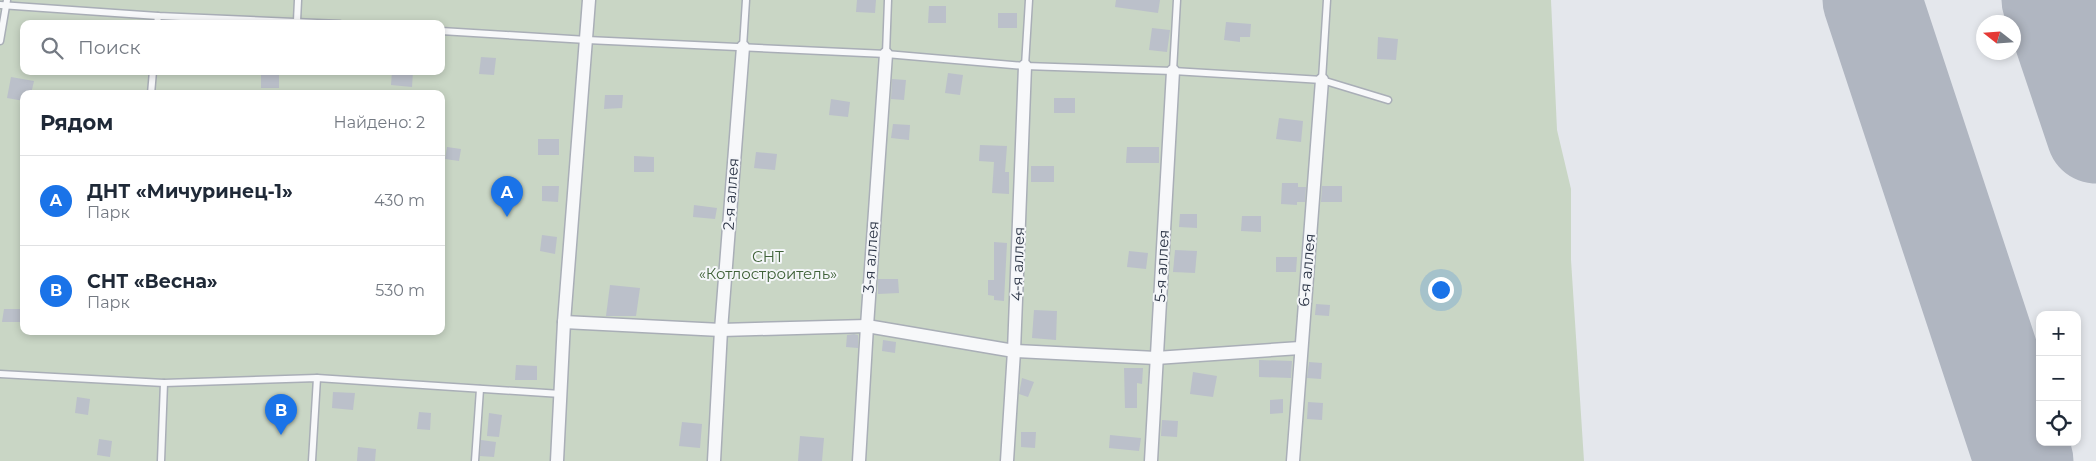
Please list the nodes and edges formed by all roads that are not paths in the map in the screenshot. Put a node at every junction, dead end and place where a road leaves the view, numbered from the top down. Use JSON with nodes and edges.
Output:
{"nodes":[{"id":1,"x":298,"y":0,"type":"edge"},
{"id":2,"x":589,"y":0,"type":"edge"},
{"id":3,"x":746,"y":0,"type":"edge"},
{"id":4,"x":888,"y":0,"type":"edge"},
{"id":5,"x":1029,"y":0,"type":"edge"},
{"id":6,"x":1177,"y":0,"type":"edge"},
{"id":7,"x":1327,"y":0,"type":"edge"},
{"id":8,"x":5,"y":3,"type":"edge"},
{"id":9,"x":158,"y":16,"type":"junction"},
{"id":10,"x":158,"y":20,"type":"edge"},
{"id":11,"x":269,"y":20,"type":"edge"},
{"id":12,"x":297,"y":20,"type":"edge"},
{"id":13,"x":445,"y":30,"type":"edge"},
{"id":14,"x":587,"y":40,"type":"junction"},
{"id":15,"x":0,"y":41,"type":"edge"},
{"id":16,"x":742,"y":47,"type":"junction"},
{"id":17,"x":886,"y":54,"type":"junction"},
{"id":18,"x":1025,"y":66,"type":"junction"},
{"id":19,"x":1173,"y":70,"type":"junction"},
{"id":20,"x":153,"y":75,"type":"edge"},
{"id":21,"x":1322,"y":80,"type":"junction"},
{"id":22,"x":151,"y":90,"type":"edge"},
{"id":23,"x":1388,"y":100,"type":"dead end"},
{"id":24,"x":564,"y":322,"type":"junction"},
{"id":25,"x":866,"y":326,"type":"junction"},
{"id":26,"x":721,"y":330,"type":"junction"},
{"id":27,"x":1300,"y":348,"type":"junction"},
{"id":28,"x":1014,"y":351,"type":"junction"},
{"id":29,"x":1156,"y":358,"type":"junction"},
{"id":30,"x":0,"y":374,"type":"edge"},
{"id":31,"x":317,"y":378,"type":"junction"},
{"id":32,"x":164,"y":383,"type":"junction"},
{"id":33,"x":480,"y":389,"type":"junction"},
{"id":34,"x":561,"y":394,"type":"junction"},
{"id":35,"x":160,"y":461,"type":"edge"},
{"id":36,"x":312,"y":461,"type":"edge"},
{"id":37,"x":475,"y":461,"type":"edge"},
{"id":38,"x":557,"y":461,"type":"edge"},
{"id":39,"x":714,"y":461,"type":"edge"},
{"id":40,"x":859,"y":461,"type":"edge"},
{"id":41,"x":1007,"y":461,"type":"edge"},
{"id":42,"x":1150,"y":461,"type":"edge"},
{"id":43,"x":1293,"y":461,"type":"edge"}],
"edges":[{"from":1,"to":12,"type":"lane"},
{"from":2,"to":14,"type":"street"},
{"from":3,"to":16,"type":"lane"},
{"from":4,"to":17,"type":"lane"},
{"from":5,"to":18,"type":"lane"},
{"from":6,"to":19,"type":"lane"},
{"from":7,"to":21,"type":"lane"},
{"from":8,"to":9,"type":"lane"},
{"from":8,"to":15,"type":"lane"},
{"from":9,"to":10,"type":"lane"},
{"from":9,"to":11,"type":"lane"},
{"from":13,"to":14,"type":"lane"},
{"from":14,"to":16,"type":"lane"},
{"from":14,"to":24,"type":"street"},
{"from":16,"to":17,"type":"lane"},
{"from":16,"to":26,"type":"street","name":"2-я аллея"},
{"from":17,"to":18,"type":"lane"},
{"from":17,"to":25,"type":"street","name":"3-я аллея"},
{"from":18,"to":19,"type":"lane"},
{"from":18,"to":28,"type":"street","name":"4-я аллея"},
{"from":19,"to":21,"type":"lane"},
{"from":19,"to":29,"type":"street","name":"5-я аллея"},
{"from":20,"to":22,"type":"lane"},
{"from":21,"to":23,"type":"lane"},
{"from":21,"to":27,"type":"street","name":"6-я аллея"},
{"from":24,"to":26,"type":"street"},
{"from":24,"to":34,"type":"street"},
{"from":25,"to":26,"type":"street"},
{"from":25,"to":28,"type":"street"},
{"from":25,"to":40,"type":"street","name":"3-я аллея"},
{"from":26,"to":39,"type":"street","name":"2-я аллея"},
{"from":27,"to":29,"type":"street"},
{"from":27,"to":43,"type":"street","name":"6-я аллея"},
{"from":28,"to":29,"type":"street"},
{"from":28,"to":41,"type":"street","name":"4-я аллея"},
{"from":29,"to":42,"type":"street","name":"5-я аллея"},
{"from":30,"to":32,"type":"lane"},
{"from":31,"to":32,"type":"lane"},
{"from":31,"to":33,"type":"lane"},
{"from":31,"to":36,"type":"lane"},
{"from":32,"to":35,"type":"lane"},
{"from":33,"to":34,"type":"lane"},
{"from":33,"to":37,"type":"lane"},
{"from":34,"to":38,"type":"street"}]}
